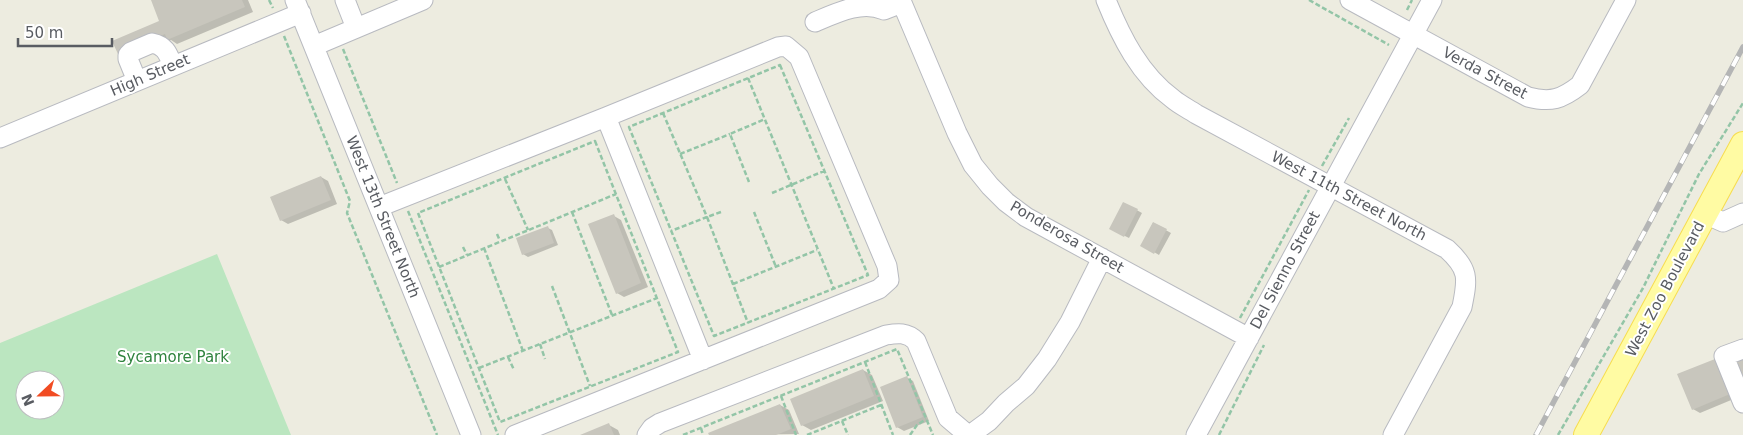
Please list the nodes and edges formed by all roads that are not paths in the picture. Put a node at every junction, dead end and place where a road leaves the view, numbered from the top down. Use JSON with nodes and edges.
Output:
{"nodes":[{"id":1,"x":345,"y":0,"type":"edge"},
{"id":2,"x":424,"y":0,"type":"edge"},
{"id":3,"x":1106,"y":0,"type":"edge"},
{"id":4,"x":1350,"y":0,"type":"edge"},
{"id":5,"x":1432,"y":0,"type":"edge"},
{"id":6,"x":1626,"y":0,"type":"edge"},
{"id":7,"x":298,"y":7,"type":"edge"},
{"id":8,"x":815,"y":22,"type":"dead end"},
{"id":9,"x":356,"y":28,"type":"junction"},
{"id":10,"x":1413,"y":34,"type":"junction"},
{"id":11,"x":314,"y":46,"type":"junction"},
{"id":12,"x":174,"y":66,"type":"junction"},
{"id":13,"x":137,"y":81,"type":"junction"},
{"id":14,"x":606,"y":118,"type":"junction"},
{"id":15,"x":0,"y":138,"type":"edge"},
{"id":16,"x":1743,"y":144,"type":"edge"},
{"id":17,"x":1330,"y":186,"type":"junction"},
{"id":18,"x":379,"y":207,"type":"junction"},
{"id":19,"x":1743,"y":213,"type":"edge"},
{"id":20,"x":1705,"y":214,"type":"junction"},
{"id":21,"x":1102,"y":258,"type":"junction"},
{"id":22,"x":1249,"y":338,"type":"junction"},
{"id":23,"x":1743,"y":349,"type":"edge"},
{"id":24,"x":703,"y":360,"type":"junction"},
{"id":25,"x":1743,"y":403,"type":"edge"},
{"id":26,"x":470,"y":435,"type":"edge"},
{"id":27,"x":516,"y":435,"type":"edge"},
{"id":28,"x":647,"y":435,"type":"edge"},
{"id":29,"x":969,"y":435,"type":"edge"},
{"id":30,"x":1196,"y":435,"type":"edge"},
{"id":31,"x":1392,"y":435,"type":"edge"},
{"id":32,"x":1586,"y":435,"type":"edge"}],
"edges":[{"from":1,"to":9,"type":"street"},
{"from":2,"to":9,"type":"street"},
{"from":3,"to":17,"type":"street","name":"West 11th Street North"},
{"from":4,"to":10,"type":"street","name":"Verda Street"},
{"from":5,"to":10,"type":"street","name":"Del Sienno Street"},
{"from":6,"to":10,"type":"street","name":"Verda Street"},
{"from":7,"to":11,"type":"street","name":"West 13th Street North"},
{"from":7,"to":12,"type":"street","name":"High Street"},
{"from":8,"to":21,"type":"street","name":"Ponderosa Street"},
{"from":9,"to":11,"type":"street"},
{"from":10,"to":17,"type":"street","name":"Del Sienno Street"},
{"from":11,"to":18,"type":"street","name":"West 13th Street North"},
{"from":12,"to":13,"type":"street","name":"High Street"},
{"from":12,"to":13,"type":"street"},
{"from":13,"to":15,"type":"street","name":"High Street"},
{"from":14,"to":18,"type":"street"},
{"from":14,"to":24,"type":"street"},
{"from":14,"to":24,"type":"street"},
{"from":16,"to":20,"type":"main road","name":"West Zoo Boulevard"},
{"from":17,"to":22,"type":"street","name":"Del Sienno Street"},
{"from":17,"to":31,"type":"street","name":"West 11th Street North"},
{"from":18,"to":26,"type":"street","name":"West 13th Street North"},
{"from":19,"to":20,"type":"street"},
{"from":20,"to":32,"type":"main road","name":"West Zoo Boulevard"},
{"from":21,"to":22,"type":"street","name":"Ponderosa Street"},
{"from":21,"to":29,"type":"street"},
{"from":22,"to":30,"type":"street","name":"Del Sienno Street"},
{"from":23,"to":25,"type":"street"},
{"from":24,"to":27,"type":"street"},
{"from":28,"to":29,"type":"street"}]}
